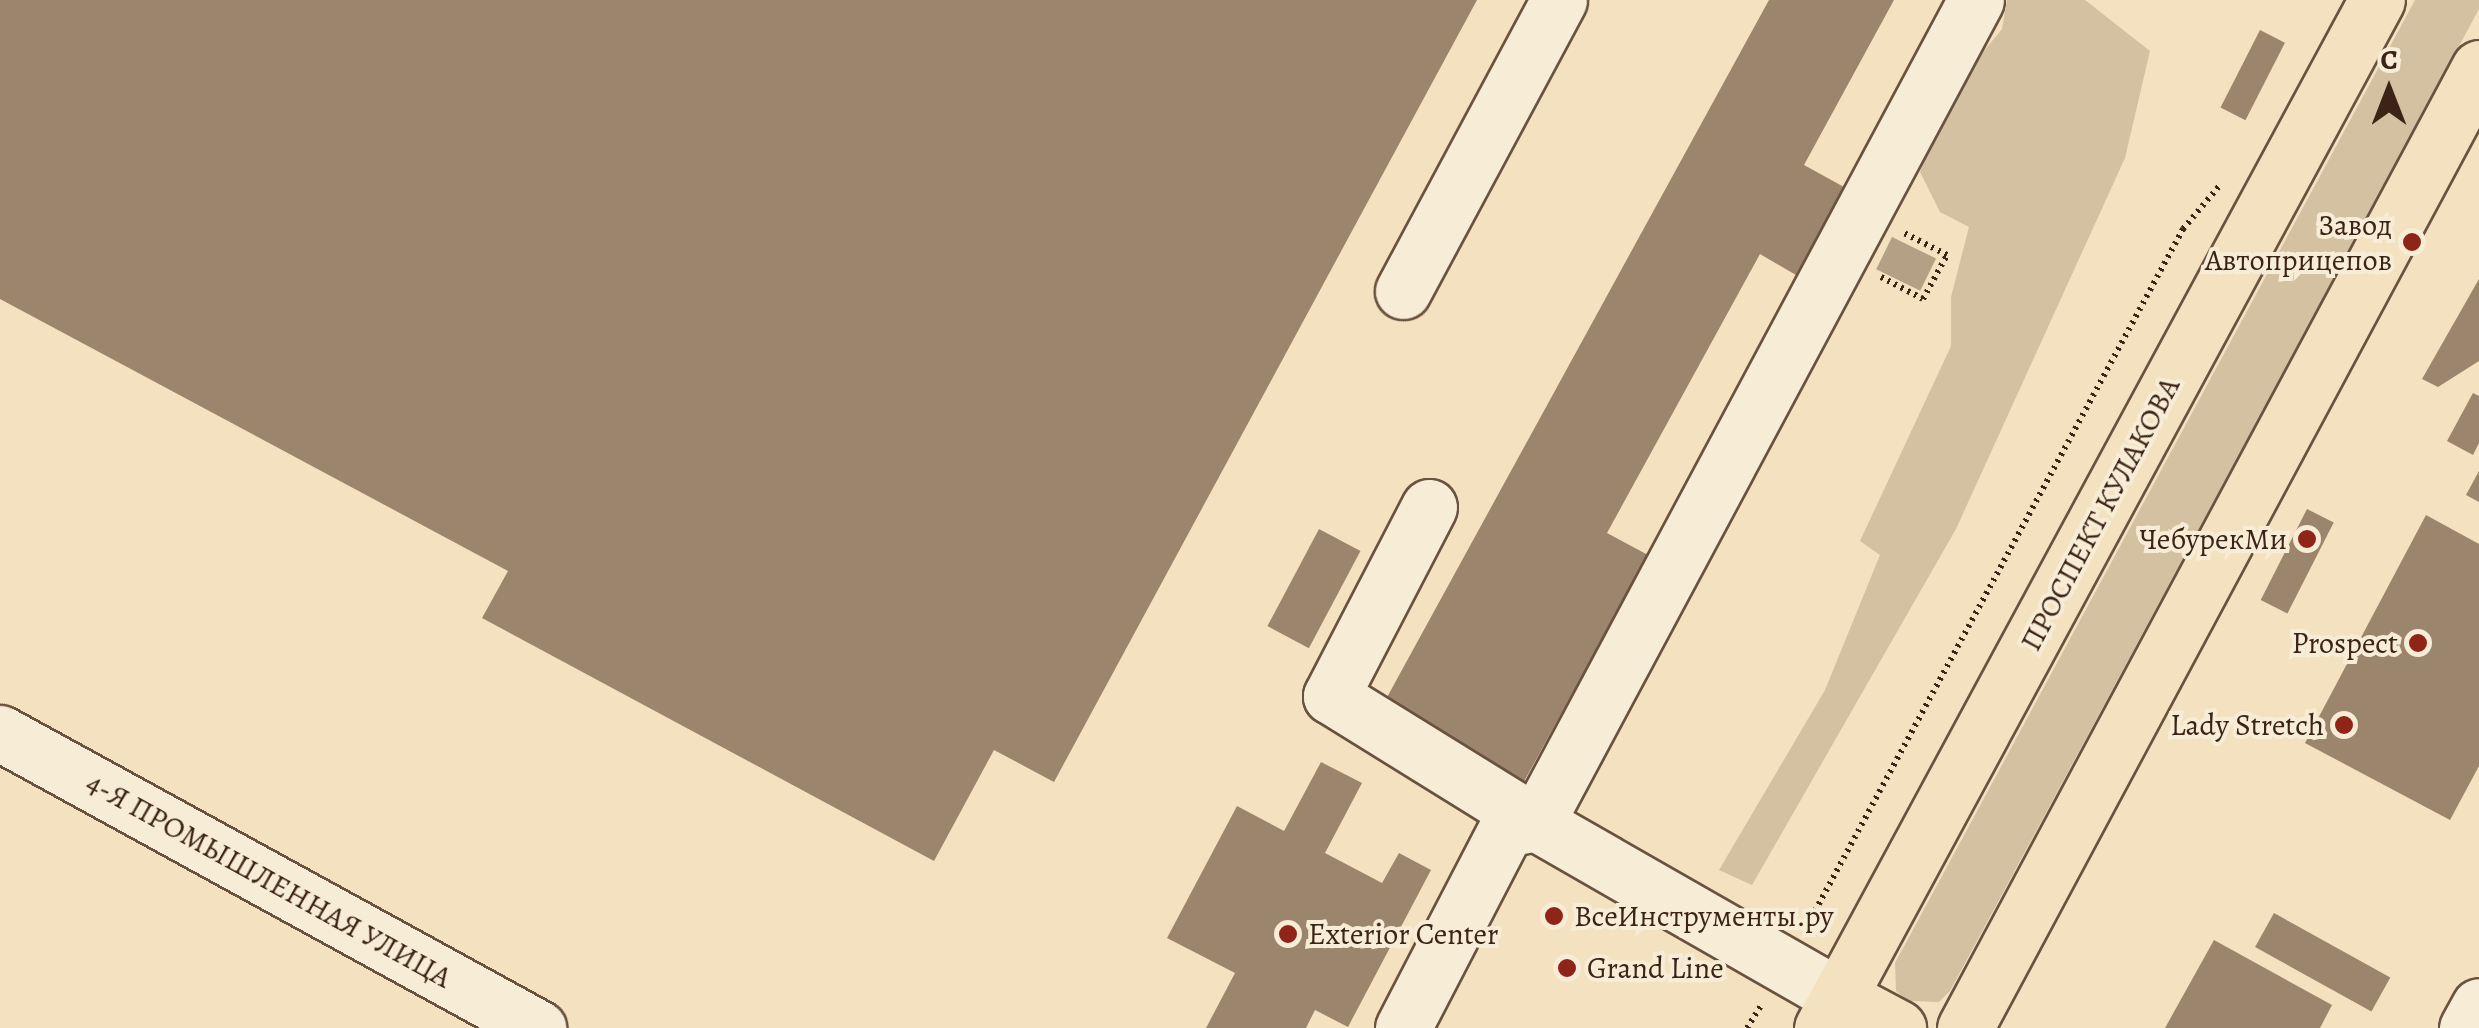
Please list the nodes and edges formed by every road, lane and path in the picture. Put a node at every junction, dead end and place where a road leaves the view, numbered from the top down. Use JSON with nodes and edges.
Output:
{"nodes":[{"id":1,"x":1559,"y":0,"type":"edge"},
{"id":2,"x":1976,"y":0,"type":"edge"},
{"id":3,"x":2377,"y":0,"type":"edge"},
{"id":4,"x":2479,"y":68,"type":"edge"},
{"id":5,"x":2228,"y":176,"type":"dead end"},
{"id":6,"x":1863,"y":240,"type":"junction"},
{"id":7,"x":1402,"y":290,"type":"dead end"},
{"id":8,"x":1428,"y":507,"type":"dead end"},
{"id":9,"x":0,"y":732,"type":"edge"},
{"id":10,"x":1536,"y":823,"type":"junction"},
{"id":11,"x":1785,"y":966,"type":"junction"},
{"id":12,"x":2479,"y":1006,"type":"edge"},
{"id":13,"x":1831,"y":1012,"type":"edge"},
{"id":14,"x":538,"y":1028,"type":"edge"},
{"id":15,"x":1404,"y":1028,"type":"edge"},
{"id":16,"x":1748,"y":1028,"type":"edge"},
{"id":17,"x":1898,"y":1028,"type":"edge"},
{"id":18,"x":1965,"y":1028,"type":"edge"},
{"id":19,"x":2467,"y":1028,"type":"edge"}],
"edges":[{"from":1,"to":7,"type":"street"},
{"from":2,"to":6,"type":"street"},
{"from":3,"to":13,"type":"main road","name":"ПРОСПЕКТ КУЛАКОВА"},
{"from":4,"to":18,"type":"main road"},
{"from":5,"to":11,"type":"path"},
{"from":6,"to":6,"type":"path"},
{"from":6,"to":10,"type":"street"},
{"from":8,"to":10,"type":"street"},
{"from":9,"to":14,"type":"street","name":"4-Я ПРОМЫШЛЕННАЯ УЛИЦА"},
{"from":10,"to":11,"type":"street"},
{"from":10,"to":15,"type":"street"},
{"from":11,"to":13,"type":"street"},
{"from":11,"to":16,"type":"path"},
{"from":12,"to":19,"type":"street"},
{"from":13,"to":17,"type":"main road"}]}
